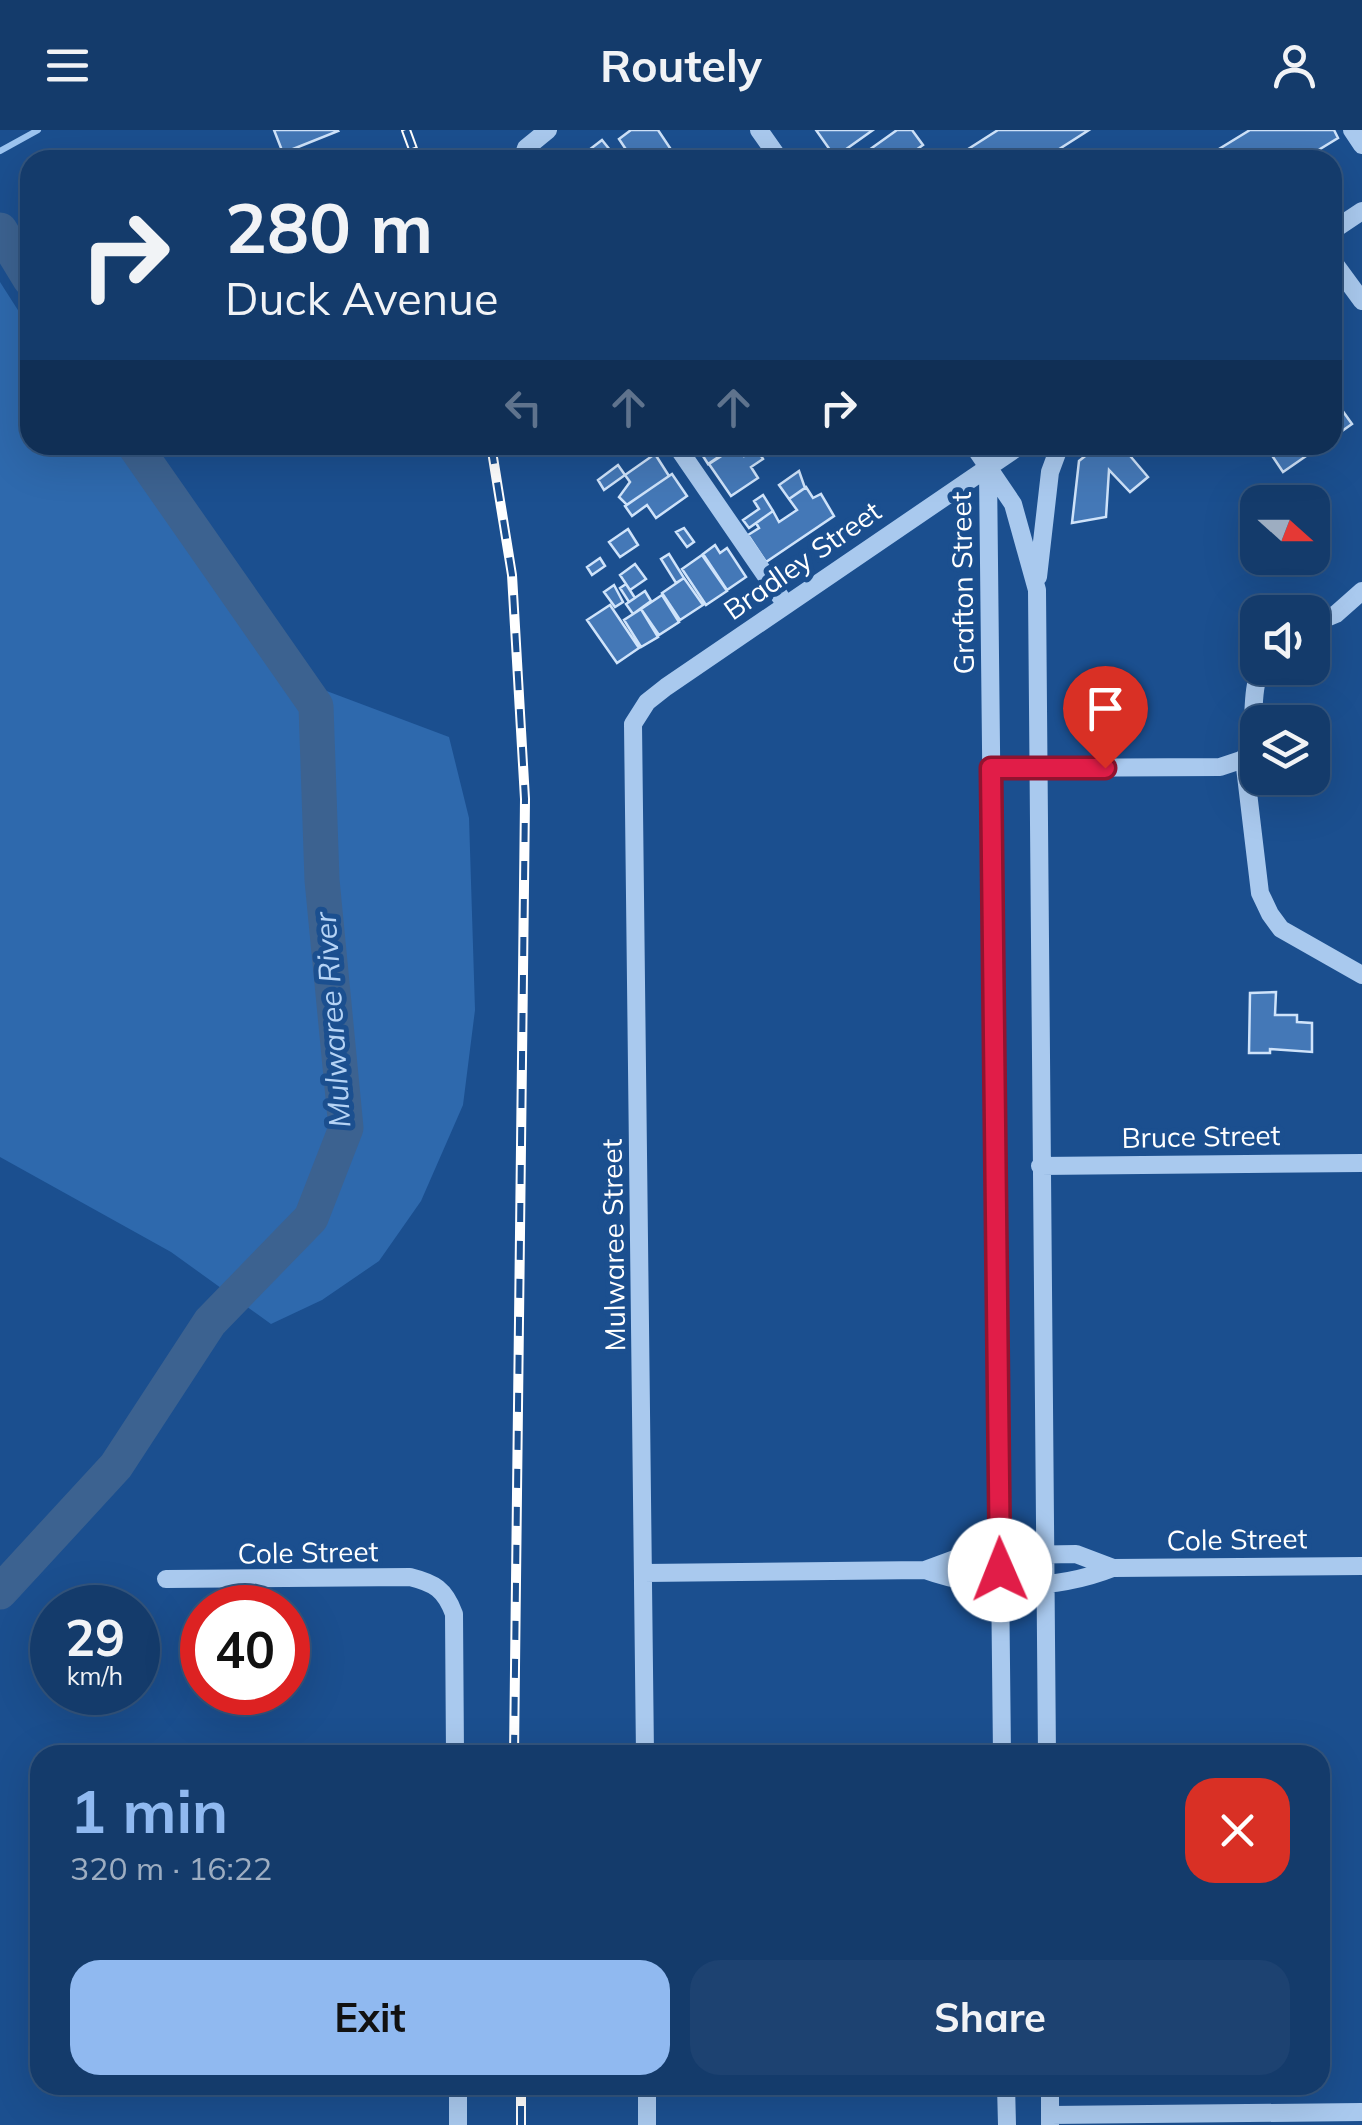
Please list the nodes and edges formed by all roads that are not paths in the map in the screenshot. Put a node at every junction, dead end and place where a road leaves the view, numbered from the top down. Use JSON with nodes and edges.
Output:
{"nodes":[{"id":1,"x":548,"y":130,"type":"edge"},
{"id":2,"x":1352,"y":130,"type":"edge"},
{"id":3,"x":1362,"y":145,"type":"edge"},
{"id":4,"x":525,"y":150,"type":"edge"},
{"id":5,"x":1342,"y":274,"type":"edge"},
{"id":6,"x":1362,"y":301,"type":"edge"},
{"id":7,"x":683,"y":455,"type":"edge"},
{"id":8,"x":980,"y":455,"type":"edge"},
{"id":9,"x":1007,"y":455,"type":"edge"},
{"id":10,"x":1056,"y":455,"type":"edge"},
{"id":11,"x":988,"y":468,"type":"junction"},
{"id":12,"x":1037,"y":590,"type":"junction"},
{"id":13,"x":1362,"y":592,"type":"edge"},
{"id":14,"x":786,"y":605,"type":"junction"},
{"id":15,"x":1330,"y":616,"type":"edge"},
{"id":16,"x":633,"y":734,"type":"joint"},
{"id":17,"x":1240,"y":761,"type":"edge"},
{"id":18,"x":991,"y":768,"type":"junction"},
{"id":19,"x":1035,"y":768,"type":"junction"},
{"id":20,"x":1248,"y":795,"type":"edge"},
{"id":21,"x":1362,"y":975,"type":"edge"},
{"id":22,"x":1362,"y":1163,"type":"edge"},
{"id":23,"x":1040,"y":1166,"type":"junction"},
{"id":24,"x":1045,"y":1555,"type":"junction"},
{"id":25,"x":1000,"y":1556,"type":"junction"},
{"id":26,"x":1362,"y":1566,"type":"edge"},
{"id":27,"x":1113,"y":1568,"type":"junction"},
{"id":28,"x":925,"y":1570,"type":"junction"},
{"id":29,"x":644,"y":1574,"type":"junction"},
{"id":30,"x":166,"y":1580,"type":"dead end"},
{"id":31,"x":1000,"y":1584,"type":"junction"},
{"id":32,"x":1045,"y":1584,"type":"junction"},
{"id":33,"x":456,"y":1745,"type":"edge"},
{"id":34,"x":646,"y":1745,"type":"edge"},
{"id":35,"x":1002,"y":1745,"type":"edge"},
{"id":36,"x":1046,"y":1745,"type":"edge"},
{"id":37,"x":458,"y":2095,"type":"edge"},
{"id":38,"x":647,"y":2095,"type":"edge"},
{"id":39,"x":1006,"y":2095,"type":"edge"},
{"id":40,"x":1362,"y":2112,"type":"edge"},
{"id":41,"x":1050,"y":2120,"type":"edge"},
{"id":42,"x":458,"y":2125,"type":"edge"},
{"id":43,"x":647,"y":2125,"type":"edge"},
{"id":44,"x":1007,"y":2125,"type":"edge"}],
"edges":[{"from":1,"to":4,"type":"street"},
{"from":2,"to":3,"type":"street"},
{"from":5,"to":6,"type":"street"},
{"from":7,"to":14,"type":"street"},
{"from":8,"to":11,"type":"street"},
{"from":9,"to":11,"type":"street","name":"Bradley Street"},
{"from":10,"to":12,"type":"street"},
{"from":11,"to":12,"type":"street","name":"Grafton Street"},
{"from":11,"to":14,"type":"street","name":"Bradley Street"},
{"from":11,"to":18,"type":"street","name":"Grafton Street"},
{"from":12,"to":19,"type":"street","name":"Grafton Street"},
{"from":13,"to":15,"type":"street"},
{"from":14,"to":16,"type":"street","name":"Bradley Street"},
{"from":16,"to":29,"type":"street","name":"Mulwaree Street"},
{"from":17,"to":19,"type":"street"},
{"from":18,"to":19,"type":"street"},
{"from":18,"to":25,"type":"street","name":"Grafton Street"},
{"from":19,"to":23,"type":"street","name":"Grafton Street"},
{"from":20,"to":21,"type":"street"},
{"from":22,"to":23,"type":"street","name":"Bruce Street"},
{"from":23,"to":24,"type":"street","name":"Grafton Street"},
{"from":24,"to":25,"type":"street","name":"Cole Street"},
{"from":24,"to":27,"type":"street","name":"Cole Street"},
{"from":24,"to":32,"type":"street","name":"Grafton Street"},
{"from":25,"to":28,"type":"street","name":"Cole Street"},
{"from":25,"to":31,"type":"street","name":"Grafton Street"},
{"from":26,"to":27,"type":"street","name":"Cole Street"},
{"from":27,"to":32,"type":"street","name":"Cole Street"},
{"from":28,"to":29,"type":"street","name":"Cole Street"},
{"from":28,"to":31,"type":"street","name":"Cole Street"},
{"from":29,"to":34,"type":"street","name":"Mulwaree Street"},
{"from":30,"to":33,"type":"street","name":"Cole Street"},
{"from":31,"to":32,"type":"street","name":"Cole Street"},
{"from":31,"to":35,"type":"street","name":"Grafton Street"},
{"from":32,"to":36,"type":"street","name":"Grafton Street"},
{"from":37,"to":42,"type":"street"},
{"from":38,"to":43,"type":"street"},
{"from":39,"to":44,"type":"street"},
{"from":40,"to":41,"type":"street"}]}
